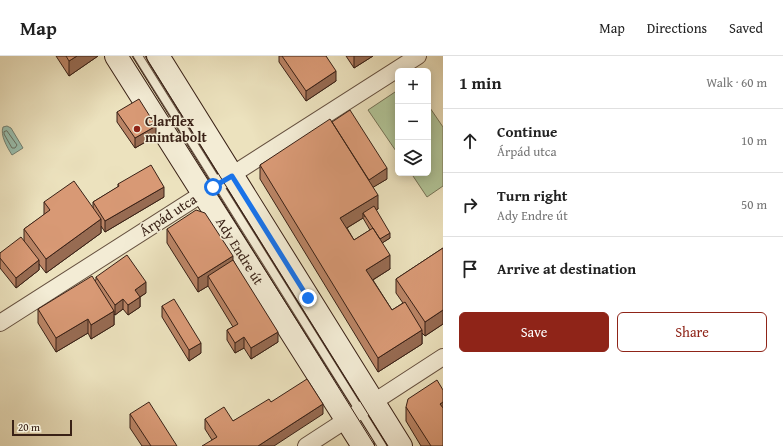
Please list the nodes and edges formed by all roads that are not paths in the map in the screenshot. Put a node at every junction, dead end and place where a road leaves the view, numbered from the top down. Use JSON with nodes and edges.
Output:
{"nodes":[{"id":1,"x":116,"y":56,"type":"edge"},
{"id":2,"x":138,"y":56,"type":"edge"},
{"id":3,"x":158,"y":56,"type":"edge"},
{"id":4,"x":418,"y":56,"type":"edge"},
{"id":5,"x":218,"y":184,"type":"junction"},
{"id":6,"x":0,"y":323,"type":"edge"},
{"id":7,"x":443,"y":358,"type":"edge"},
{"id":8,"x":360,"y":411,"type":"junction"},
{"id":9,"x":306,"y":446,"type":"edge"},
{"id":10,"x":363,"y":446,"type":"edge"},
{"id":11,"x":382,"y":446,"type":"edge"},
{"id":12,"x":401,"y":446,"type":"edge"}],
"edges":[{"from":1,"to":5,"type":"street","name":"Ady Endre út"},
{"from":2,"to":5,"type":"lane"},
{"from":3,"to":5,"type":"street","name":"Ady Endre út"},
{"from":4,"to":5,"type":"street","name":"Árpád utca"},
{"from":5,"to":6,"type":"street","name":"Árpád utca"},
{"from":5,"to":8,"type":"street","name":"Ady Endre út"},
{"from":5,"to":8,"type":"street","name":"Ady Endre út"},
{"from":7,"to":8,"type":"street"},
{"from":8,"to":9,"type":"street"},
{"from":8,"to":10,"type":"street","name":"Ady Endre út"},
{"from":8,"to":11,"type":"lane"},
{"from":8,"to":12,"type":"street","name":"Ady Endre út"}]}
